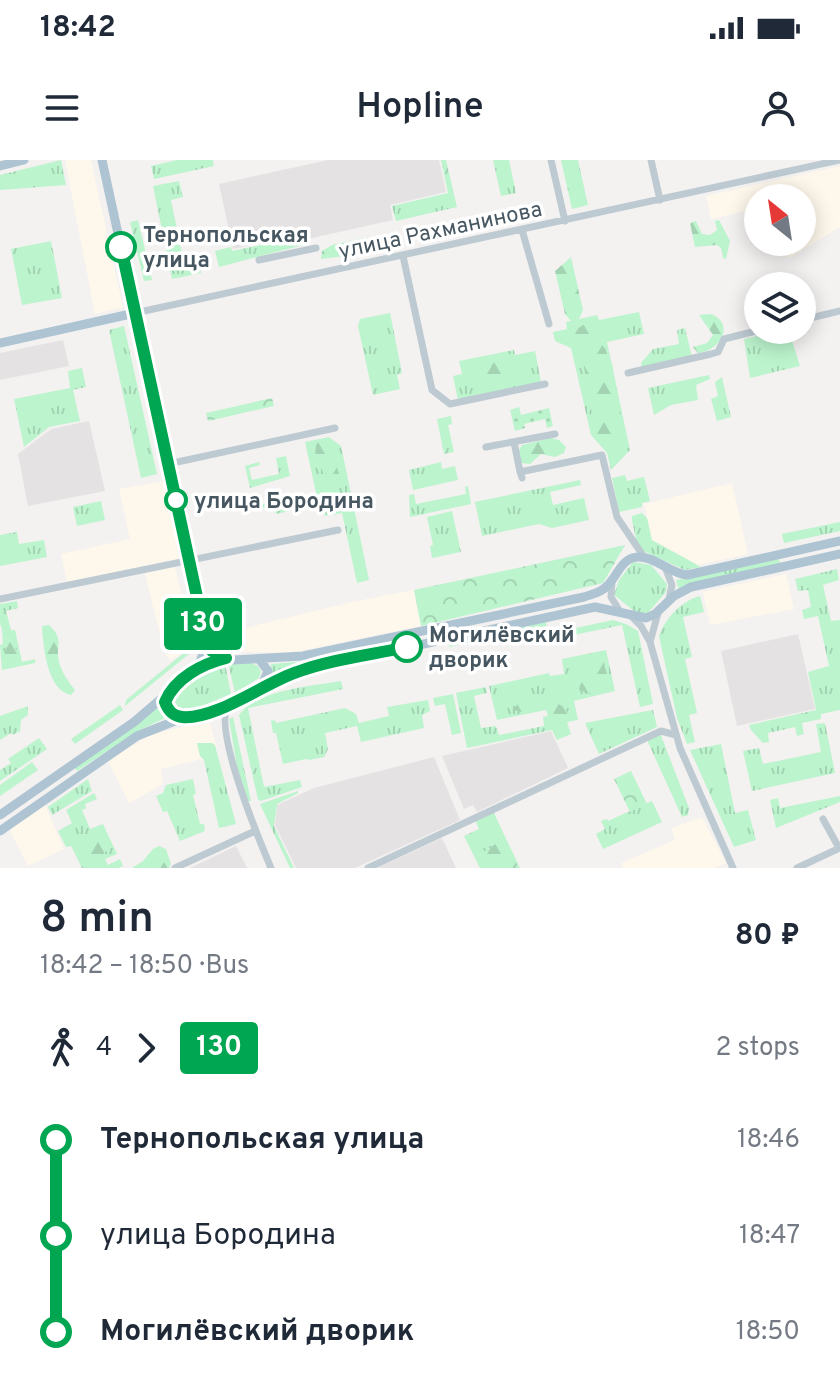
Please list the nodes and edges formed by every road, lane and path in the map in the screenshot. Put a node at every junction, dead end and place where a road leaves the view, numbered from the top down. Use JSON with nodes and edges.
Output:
{"nodes":[{"id":1,"x":24,"y":160,"type":"edge"},
{"id":2,"x":102,"y":160,"type":"edge"},
{"id":3,"x":551,"y":160,"type":"edge"},
{"id":4,"x":651,"y":160,"type":"edge"},
{"id":5,"x":840,"y":160,"type":"edge"},
{"id":6,"x":0,"y":166,"type":"edge"},
{"id":7,"x":660,"y":200,"type":"junction"},
{"id":8,"x":565,"y":221,"type":"junction"},
{"id":9,"x":522,"y":230,"type":"junction"},
{"id":10,"x":316,"y":248,"type":"dead end"},
{"id":11,"x":403,"y":256,"type":"junction"},
{"id":12,"x":259,"y":260,"type":"dead end"},
{"id":13,"x":840,"y":311,"type":"edge"},
{"id":14,"x":135,"y":313,"type":"junction"},
{"id":15,"x":816,"y":317,"type":"edge"},
{"id":16,"x":549,"y":324,"type":"dead end"},
{"id":17,"x":744,"y":334,"type":"edge"},
{"id":18,"x":0,"y":343,"type":"edge"},
{"id":19,"x":628,"y":373,"type":"dead end"},
{"id":20,"x":545,"y":384,"type":"dead end"},
{"id":21,"x":335,"y":428,"type":"dead end"},
{"id":22,"x":555,"y":434,"type":"dead end"},
{"id":23,"x":514,"y":442,"type":"junction"},
{"id":24,"x":486,"y":447,"type":"dead end"},
{"id":25,"x":168,"y":464,"type":"junction"},
{"id":26,"x":338,"y":530,"type":"dead end"},
{"id":27,"x":840,"y":541,"type":"edge"},
{"id":28,"x":632,"y":542,"type":"junction"},
{"id":29,"x":840,"y":554,"type":"edge"},
{"id":30,"x":645,"y":558,"type":"junction"},
{"id":31,"x":189,"y":561,"type":"junction"},
{"id":32,"x":625,"y":562,"type":"junction"},
{"id":33,"x":665,"y":567,"type":"junction"},
{"id":34,"x":613,"y":580,"type":"junction"},
{"id":35,"x":0,"y":599,"type":"edge"},
{"id":36,"x":664,"y":605,"type":"junction"},
{"id":37,"x":626,"y":614,"type":"junction"},
{"id":38,"x":443,"y":627,"type":"junction"},
{"id":39,"x":446,"y":639,"type":"junction"},
{"id":40,"x":650,"y":642,"type":"junction"},
{"id":41,"x":207,"y":643,"type":"junction"},
{"id":42,"x":226,"y":658,"type":"junction"},
{"id":43,"x":259,"y":659,"type":"junction"},
{"id":44,"x":196,"y":669,"type":"junction"},
{"id":45,"x":173,"y":688,"type":"junction"},
{"id":46,"x":260,"y":688,"type":"junction"},
{"id":47,"x":229,"y":705,"type":"junction"},
{"id":48,"x":212,"y":711,"type":"junction"},
{"id":49,"x":185,"y":717,"type":"junction"},
{"id":50,"x":223,"y":718,"type":"junction"},
{"id":51,"x":676,"y":735,"type":"junction"},
{"id":52,"x":0,"y":815,"type":"edge"},
{"id":53,"x":823,"y":819,"type":"dead end"},
{"id":54,"x":0,"y":831,"type":"edge"},
{"id":55,"x":255,"y":831,"type":"junction"},
{"id":56,"x":839,"y":848,"type":"edge"},
{"id":57,"x":175,"y":868,"type":"edge"},
{"id":58,"x":271,"y":868,"type":"edge"},
{"id":59,"x":368,"y":868,"type":"edge"},
{"id":60,"x":733,"y":868,"type":"edge"},
{"id":61,"x":797,"y":868,"type":"edge"}],
"edges":[{"from":1,"to":6,"type":"main road"},
{"from":2,"to":14,"type":"main road"},
{"from":3,"to":8,"type":"street"},
{"from":4,"to":7,"type":"street"},
{"from":5,"to":7,"type":"street","name":"улица Рахманинова"},
{"from":7,"to":8,"type":"street","name":"улица Рахманинова"},
{"from":8,"to":9,"type":"street","name":"улица Рахманинова"},
{"from":9,"to":11,"type":"street","name":"улица Рахманинова"},
{"from":9,"to":16,"type":"street"},
{"from":10,"to":12,"type":"street"},
{"from":11,"to":14,"type":"street","name":"улица Рахманинова"},
{"from":11,"to":20,"type":"street"},
{"from":13,"to":15,"type":"street"},
{"from":14,"to":18,"type":"main road","name":"улица Рахманинова"},
{"from":14,"to":25,"type":"main road"},
{"from":17,"to":19,"type":"street"},
{"from":21,"to":25,"type":"street"},
{"from":22,"to":23,"type":"street"},
{"from":23,"to":24,"type":"street"},
{"from":23,"to":28,"type":"street"},
{"from":25,"to":31,"type":"main road"},
{"from":26,"to":31,"type":"street"},
{"from":27,"to":33,"type":"main road"},
{"from":28,"to":30,"type":"street"},
{"from":28,"to":32,"type":"street"},
{"from":29,"to":36,"type":"main road"},
{"from":30,"to":32,"type":"main road"},
{"from":30,"to":33,"type":"main road"},
{"from":31,"to":35,"type":"street"},
{"from":31,"to":41,"type":"main road"},
{"from":32,"to":34,"type":"main road"},
{"from":33,"to":36,"type":"street"},
{"from":34,"to":37,"type":"street"},
{"from":34,"to":38,"type":"main road"},
{"from":36,"to":37,"type":"main road"},
{"from":36,"to":40,"type":"street"},
{"from":37,"to":39,"type":"main road"},
{"from":37,"to":40,"type":"street"},
{"from":38,"to":39,"type":"main road"},
{"from":38,"to":43,"type":"main road"},
{"from":39,"to":46,"type":"main road"},
{"from":40,"to":51,"type":"street"},
{"from":41,"to":42,"type":"main road"},
{"from":41,"to":44,"type":"main road"},
{"from":42,"to":43,"type":"main road"},
{"from":42,"to":44,"type":"main road"},
{"from":43,"to":46,"type":"main road"},
{"from":44,"to":45,"type":"main road"},
{"from":45,"to":49,"type":"main road"},
{"from":45,"to":52,"type":"main road"},
{"from":46,"to":47,"type":"main road"},
{"from":47,"to":48,"type":"main road"},
{"from":47,"to":50,"type":"street"},
{"from":48,"to":49,"type":"main road"},
{"from":48,"to":50,"type":"street"},
{"from":49,"to":54,"type":"main road"},
{"from":50,"to":55,"type":"street"},
{"from":51,"to":59,"type":"street"},
{"from":51,"to":60,"type":"street"},
{"from":53,"to":56,"type":"street"},
{"from":55,"to":57,"type":"street"},
{"from":55,"to":58,"type":"street"},
{"from":56,"to":61,"type":"street"}]}
